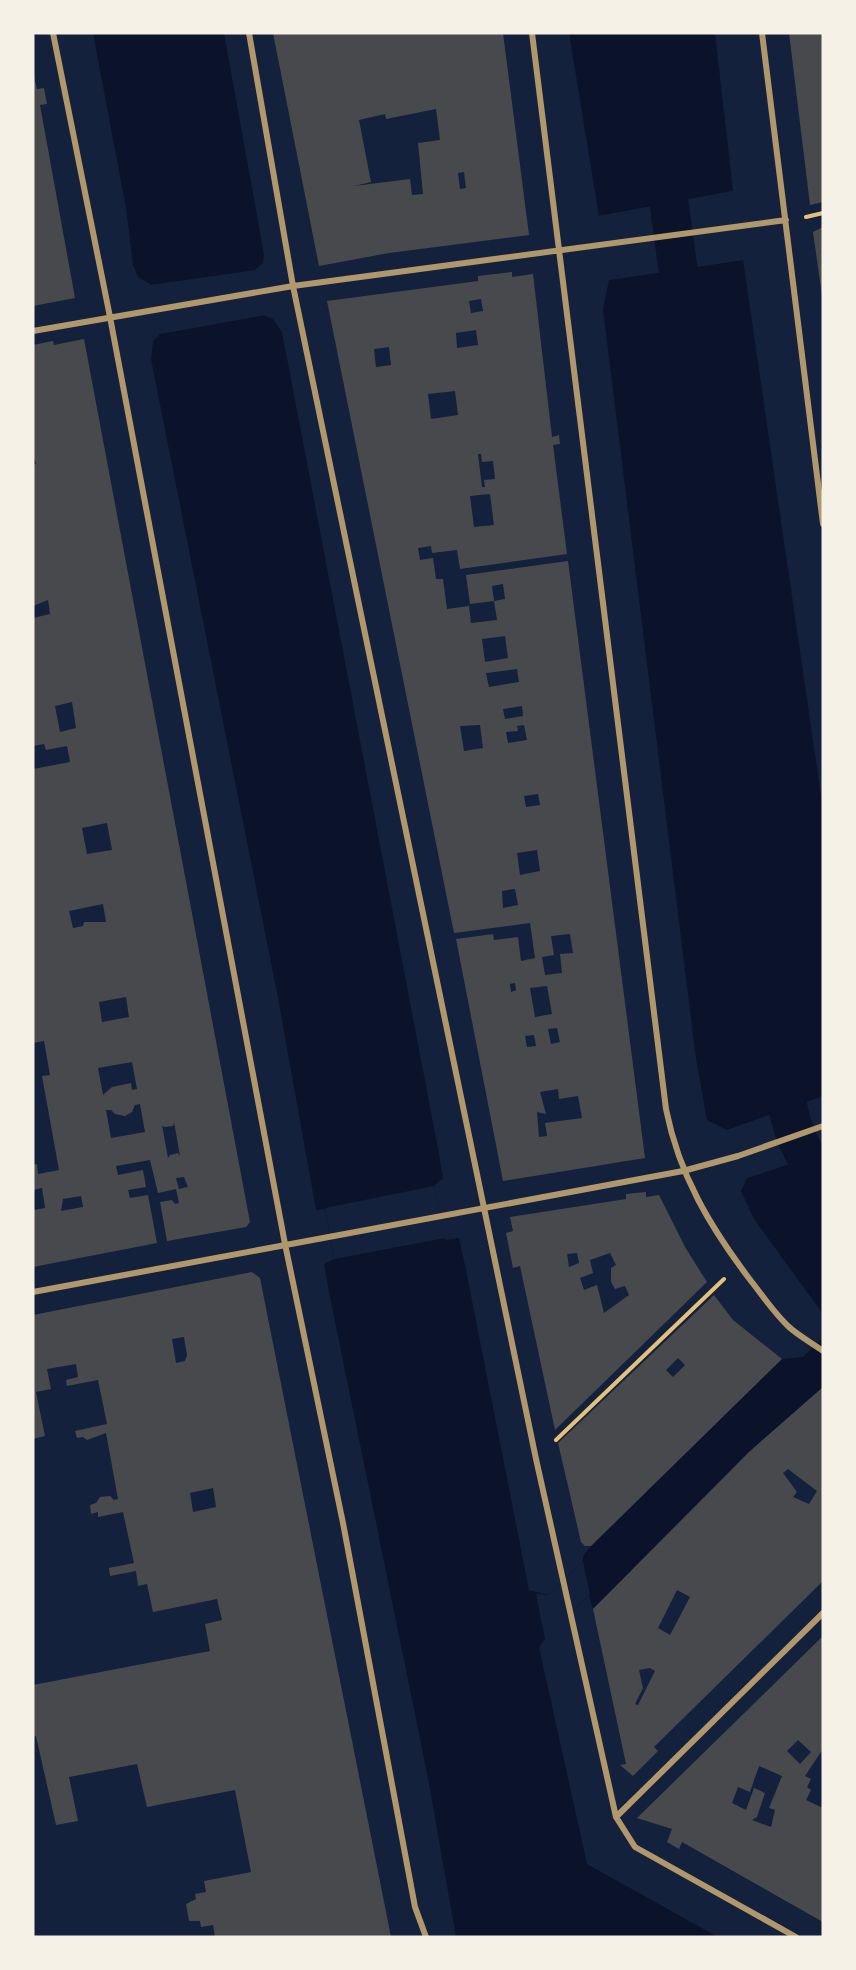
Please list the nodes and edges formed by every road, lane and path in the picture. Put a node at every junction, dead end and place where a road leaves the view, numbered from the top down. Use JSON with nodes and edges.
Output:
{"nodes":[{"id":1,"x":53,"y":33,"type":"edge"},
{"id":2,"x":249,"y":33,"type":"edge"},
{"id":3,"x":532,"y":33,"type":"edge"},
{"id":4,"x":762,"y":33,"type":"edge"},
{"id":5,"x":786,"y":220,"type":"junction"},
{"id":6,"x":560,"y":250,"type":"junction"},
{"id":7,"x":293,"y":286,"type":"junction"},
{"id":8,"x":110,"y":317,"type":"junction"},
{"id":9,"x":33,"y":331,"type":"edge"},
{"id":10,"x":823,"y":524,"type":"edge"},
{"id":11,"x":823,"y":1126,"type":"edge"},
{"id":12,"x":683,"y":1171,"type":"junction"},
{"id":13,"x":483,"y":1206,"type":"junction"},
{"id":14,"x":285,"y":1244,"type":"junction"},
{"id":15,"x":739,"y":1265,"type":"junction"},
{"id":16,"x":33,"y":1292,"type":"edge"},
{"id":17,"x":823,"y":1351,"type":"edge"},
{"id":18,"x":536,"y":1459,"type":"junction"},
{"id":19,"x":823,"y":1613,"type":"edge"},
{"id":20,"x":616,"y":1817,"type":"junction"},
{"id":21,"x":426,"y":1937,"type":"edge"},
{"id":22,"x":796,"y":1937,"type":"edge"}],
"edges":[{"from":1,"to":8,"type":"street"},
{"from":2,"to":7,"type":"street"},
{"from":3,"to":6,"type":"street"},
{"from":4,"to":5,"type":"street"},
{"from":5,"to":6,"type":"street"},
{"from":5,"to":10,"type":"street"},
{"from":6,"to":7,"type":"street"},
{"from":6,"to":12,"type":"street"},
{"from":7,"to":8,"type":"street"},
{"from":7,"to":13,"type":"street"},
{"from":8,"to":9,"type":"street"},
{"from":8,"to":14,"type":"street"},
{"from":11,"to":12,"type":"street"},
{"from":12,"to":13,"type":"street"},
{"from":12,"to":15,"type":"street"},
{"from":13,"to":14,"type":"street"},
{"from":13,"to":18,"type":"street"},
{"from":14,"to":16,"type":"street"},
{"from":14,"to":21,"type":"street"},
{"from":15,"to":17,"type":"street"},
{"from":15,"to":18,"type":"path"},
{"from":18,"to":20,"type":"street"},
{"from":19,"to":20,"type":"street"},
{"from":20,"to":22,"type":"street"}]}
